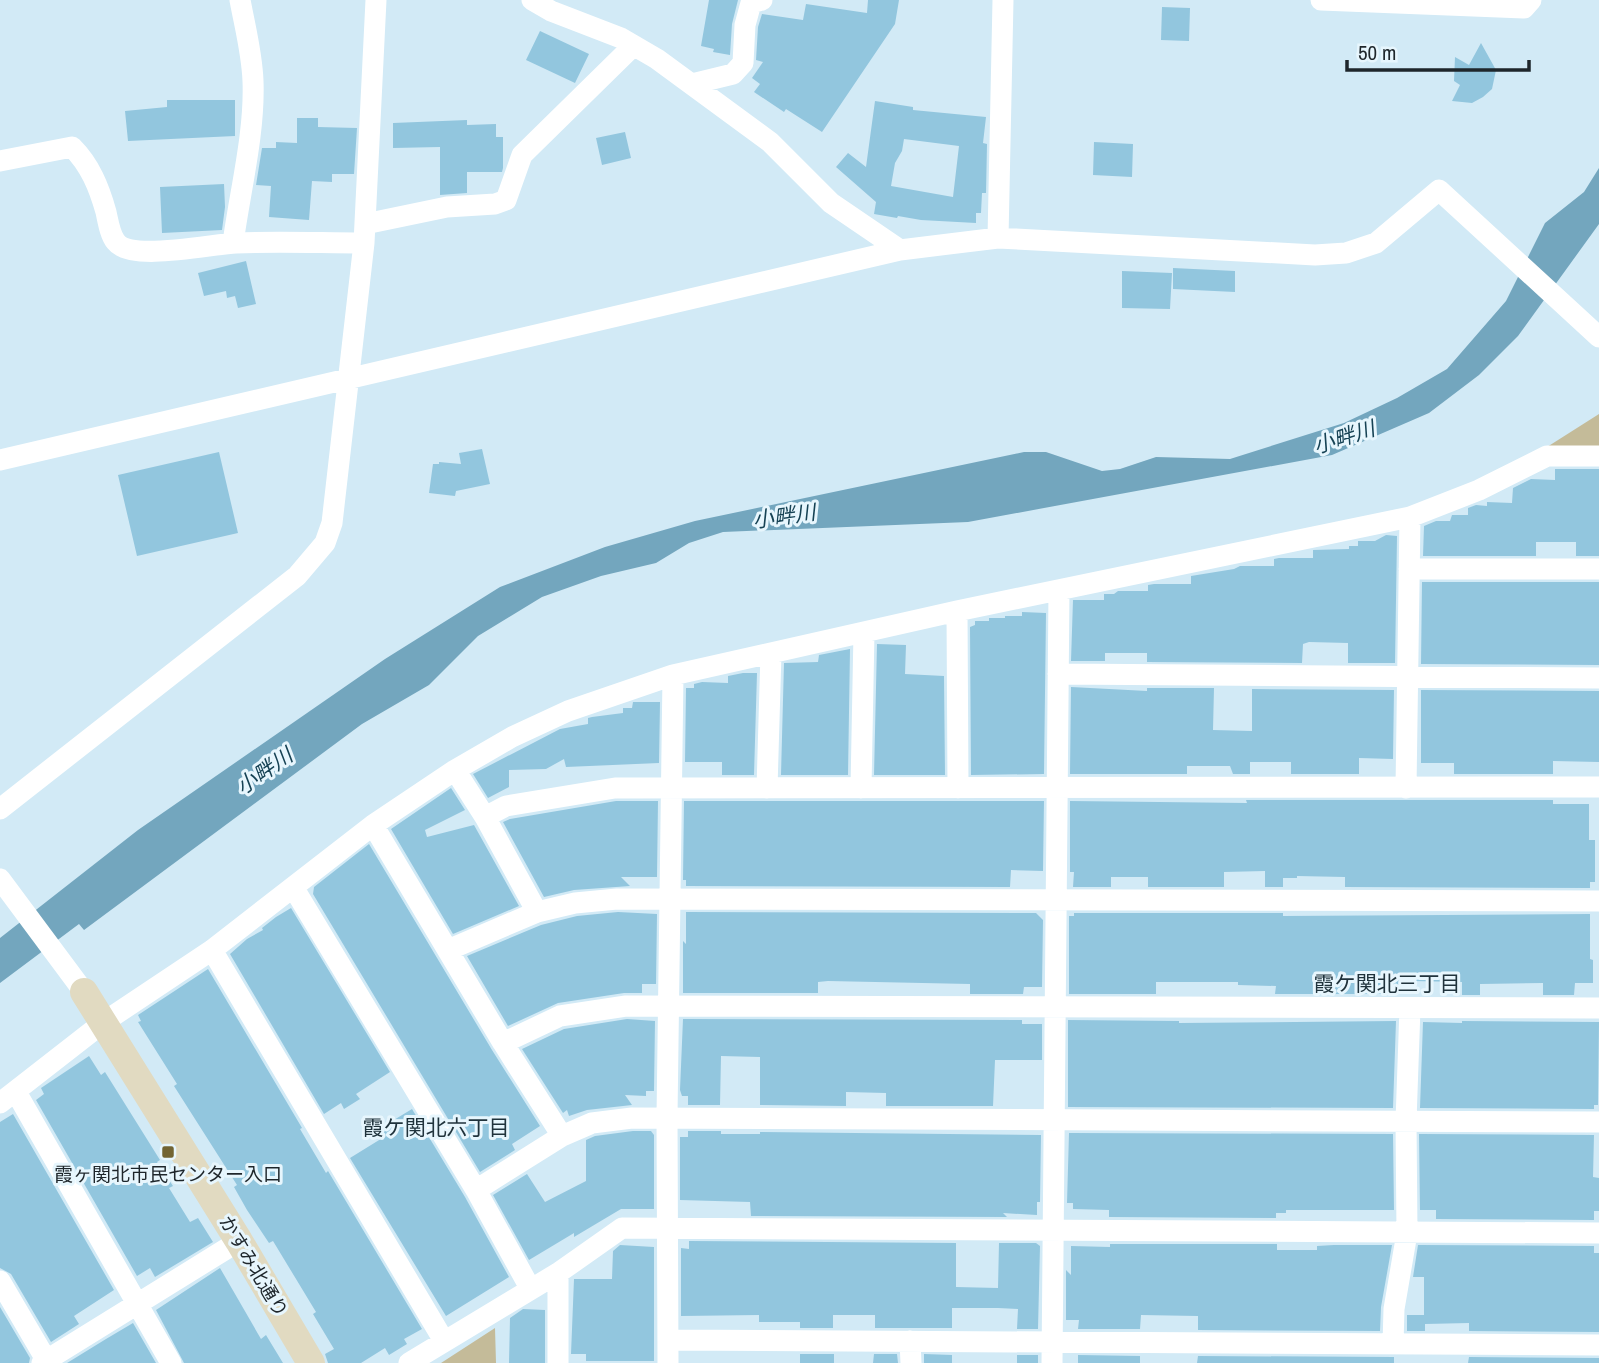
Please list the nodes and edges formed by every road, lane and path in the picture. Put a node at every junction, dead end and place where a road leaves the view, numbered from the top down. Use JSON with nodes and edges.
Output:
{"nodes":[{"id":1,"x":240,"y":0,"type":"edge"},
{"id":2,"x":376,"y":0,"type":"edge"},
{"id":3,"x":532,"y":0,"type":"edge"},
{"id":4,"x":762,"y":0,"type":"edge"},
{"id":5,"x":1003,"y":0,"type":"edge"},
{"id":6,"x":1321,"y":0,"type":"edge"},
{"id":7,"x":1531,"y":0,"type":"edge"},
{"id":8,"x":633,"y":46,"type":"junction"},
{"id":9,"x":692,"y":84,"type":"junction"},
{"id":10,"x":0,"y":162,"type":"edge"},
{"id":11,"x":365,"y":233,"type":"junction"},
{"id":12,"x":999,"y":238,"type":"junction"},
{"id":13,"x":233,"y":243,"type":"junction"},
{"id":14,"x":900,"y":250,"type":"junction"},
{"id":15,"x":1599,"y":337,"type":"edge"},
{"id":16,"x":350,"y":379,"type":"junction"},
{"id":17,"x":1599,"y":456,"type":"edge"},
{"id":18,"x":0,"y":460,"type":"edge"},
{"id":19,"x":1410,"y":517,"type":"junction"},
{"id":20,"x":1409,"y":569,"type":"junction"},
{"id":21,"x":1599,"y":569,"type":"edge"},
{"id":22,"x":1059,"y":590,"type":"junction"},
{"id":23,"x":957,"y":611,"type":"junction"},
{"id":24,"x":864,"y":632,"type":"junction"},
{"id":25,"x":771,"y":653,"type":"junction"},
{"id":26,"x":1058,"y":674,"type":"junction"},
{"id":27,"x":673,"y":675,"type":"junction"},
{"id":28,"x":1406,"y":676,"type":"junction"},
{"id":29,"x":1599,"y":678,"type":"edge"},
{"id":30,"x":455,"y":770,"type":"junction"},
{"id":31,"x":672,"y":788,"type":"junction"},
{"id":32,"x":768,"y":788,"type":"junction"},
{"id":33,"x":861,"y":788,"type":"junction"},
{"id":34,"x":958,"y":788,"type":"junction"},
{"id":35,"x":1057,"y":788,"type":"junction"},
{"id":36,"x":1406,"y":788,"type":"junction"},
{"id":37,"x":1599,"y":788,"type":"edge"},
{"id":38,"x":0,"y":809,"type":"edge"},
{"id":39,"x":485,"y":817,"type":"junction"},
{"id":40,"x":373,"y":825,"type":"junction"},
{"id":41,"x":0,"y":879,"type":"edge"},
{"id":42,"x":293,"y":887,"type":"junction"},
{"id":43,"x":671,"y":900,"type":"junction"},
{"id":44,"x":1056,"y":901,"type":"junction"},
{"id":45,"x":1599,"y":901,"type":"edge"},
{"id":46,"x":537,"y":912,"type":"junction"},
{"id":47,"x":212,"y":950,"type":"junction"},
{"id":48,"x":448,"y":950,"type":"junction"},
{"id":49,"x":84,"y":992,"type":"joint"},
{"id":50,"x":670,"y":1006,"type":"junction"},
{"id":51,"x":1055,"y":1007,"type":"junction"},
{"id":52,"x":1410,"y":1008,"type":"junction"},
{"id":53,"x":1599,"y":1008,"type":"edge"},
{"id":54,"x":104,"y":1021,"type":"junction"},
{"id":55,"x":503,"y":1043,"type":"junction"},
{"id":56,"x":8,"y":1097,"type":"edge"},
{"id":57,"x":667,"y":1117,"type":"junction"},
{"id":58,"x":1055,"y":1121,"type":"junction"},
{"id":59,"x":1406,"y":1121,"type":"junction"},
{"id":60,"x":1599,"y":1122,"type":"edge"},
{"id":61,"x":562,"y":1136,"type":"junction"},
{"id":62,"x":476,"y":1190,"type":"junction"},
{"id":63,"x":667,"y":1228,"type":"junction"},
{"id":64,"x":1053,"y":1231,"type":"junction"},
{"id":65,"x":1407,"y":1233,"type":"junction"},
{"id":66,"x":1599,"y":1233,"type":"edge"},
{"id":67,"x":239,"y":1241,"type":"junction"},
{"id":68,"x":558,"y":1273,"type":"junction"},
{"id":69,"x":0,"y":1281,"type":"edge"},
{"id":70,"x":530,"y":1288,"type":"junction"},
{"id":71,"x":136,"y":1304,"type":"junction"},
{"id":72,"x":668,"y":1340,"type":"junction"},
{"id":73,"x":444,"y":1341,"type":"junction"},
{"id":74,"x":911,"y":1341,"type":"junction"},
{"id":75,"x":1052,"y":1341,"type":"junction"},
{"id":76,"x":1599,"y":1345,"type":"edge"},
{"id":77,"x":1404,"y":1351,"type":"edge"},
{"id":78,"x":45,"y":1362,"type":"edge"},
{"id":79,"x":171,"y":1363,"type":"edge"},
{"id":80,"x":311,"y":1363,"type":"edge"},
{"id":81,"x":409,"y":1363,"type":"edge"},
{"id":82,"x":558,"y":1363,"type":"edge"},
{"id":83,"x":668,"y":1363,"type":"edge"},
{"id":84,"x":911,"y":1363,"type":"edge"},
{"id":85,"x":1052,"y":1363,"type":"edge"}],
"edges":[{"from":1,"to":13,"type":"street"},
{"from":2,"to":11,"type":"street"},
{"from":3,"to":8,"type":"street"},
{"from":4,"to":9,"type":"street"},
{"from":5,"to":12,"type":"street"},
{"from":6,"to":7,"type":"street"},
{"from":8,"to":9,"type":"street"},
{"from":8,"to":11,"type":"street"},
{"from":9,"to":14,"type":"street"},
{"from":10,"to":13,"type":"street"},
{"from":11,"to":13,"type":"street"},
{"from":11,"to":16,"type":"street"},
{"from":12,"to":14,"type":"street"},
{"from":12,"to":15,"type":"street"},
{"from":14,"to":16,"type":"street"},
{"from":16,"to":18,"type":"street"},
{"from":16,"to":38,"type":"street"},
{"from":17,"to":19,"type":"street"},
{"from":19,"to":20,"type":"street"},
{"from":19,"to":22,"type":"street"},
{"from":20,"to":21,"type":"street"},
{"from":20,"to":28,"type":"street"},
{"from":22,"to":23,"type":"street"},
{"from":22,"to":26,"type":"street"},
{"from":23,"to":24,"type":"street"},
{"from":23,"to":34,"type":"street"},
{"from":24,"to":25,"type":"street"},
{"from":24,"to":33,"type":"street"},
{"from":25,"to":27,"type":"street"},
{"from":25,"to":32,"type":"street"},
{"from":26,"to":28,"type":"street"},
{"from":26,"to":35,"type":"street"},
{"from":27,"to":30,"type":"street"},
{"from":27,"to":31,"type":"street"},
{"from":28,"to":29,"type":"street"},
{"from":28,"to":36,"type":"street"},
{"from":30,"to":39,"type":"street"},
{"from":30,"to":40,"type":"street"},
{"from":31,"to":32,"type":"street"},
{"from":31,"to":39,"type":"street"},
{"from":31,"to":43,"type":"street"},
{"from":32,"to":33,"type":"street"},
{"from":33,"to":34,"type":"street"},
{"from":34,"to":35,"type":"street"},
{"from":35,"to":36,"type":"street"},
{"from":35,"to":44,"type":"street"},
{"from":36,"to":37,"type":"street"},
{"from":39,"to":46,"type":"street"},
{"from":40,"to":42,"type":"street"},
{"from":40,"to":48,"type":"street"},
{"from":41,"to":49,"type":"street"},
{"from":42,"to":47,"type":"street"},
{"from":42,"to":62,"type":"street"},
{"from":43,"to":44,"type":"street"},
{"from":43,"to":46,"type":"street"},
{"from":43,"to":50,"type":"street"},
{"from":44,"to":45,"type":"street"},
{"from":44,"to":51,"type":"street"},
{"from":46,"to":48,"type":"street"},
{"from":47,"to":54,"type":"street"},
{"from":47,"to":73,"type":"street"},
{"from":48,"to":55,"type":"street"},
{"from":49,"to":54,"type":"street","name":"かすみ北通り"},
{"from":50,"to":51,"type":"street"},
{"from":50,"to":55,"type":"street"},
{"from":50,"to":57,"type":"street"},
{"from":51,"to":52,"type":"street"},
{"from":51,"to":58,"type":"street"},
{"from":52,"to":53,"type":"street"},
{"from":52,"to":59,"type":"street"},
{"from":54,"to":56,"type":"street"},
{"from":54,"to":67,"type":"street","name":"かすみ北通り"},
{"from":55,"to":61,"type":"street"},
{"from":56,"to":71,"type":"street"},
{"from":57,"to":58,"type":"street"},
{"from":57,"to":61,"type":"street"},
{"from":57,"to":63,"type":"street"},
{"from":58,"to":59,"type":"street"},
{"from":58,"to":64,"type":"street"},
{"from":59,"to":60,"type":"street"},
{"from":59,"to":65,"type":"street"},
{"from":61,"to":62,"type":"street"},
{"from":62,"to":70,"type":"street"},
{"from":63,"to":64,"type":"street"},
{"from":63,"to":68,"type":"street"},
{"from":63,"to":72,"type":"street"},
{"from":64,"to":65,"type":"street"},
{"from":64,"to":75,"type":"street"},
{"from":65,"to":66,"type":"street"},
{"from":65,"to":77,"type":"street"},
{"from":67,"to":71,"type":"street"},
{"from":67,"to":80,"type":"street","name":"かすみ北通り"},
{"from":68,"to":70,"type":"street"},
{"from":68,"to":82,"type":"street"},
{"from":69,"to":78,"type":"street"},
{"from":70,"to":73,"type":"street"},
{"from":71,"to":78,"type":"street"},
{"from":71,"to":79,"type":"street"},
{"from":72,"to":74,"type":"street"},
{"from":72,"to":83,"type":"street"},
{"from":73,"to":81,"type":"street"},
{"from":74,"to":75,"type":"street"},
{"from":74,"to":84,"type":"street"},
{"from":75,"to":77,"type":"street"},
{"from":75,"to":85,"type":"street"},
{"from":76,"to":77,"type":"street"}]}
